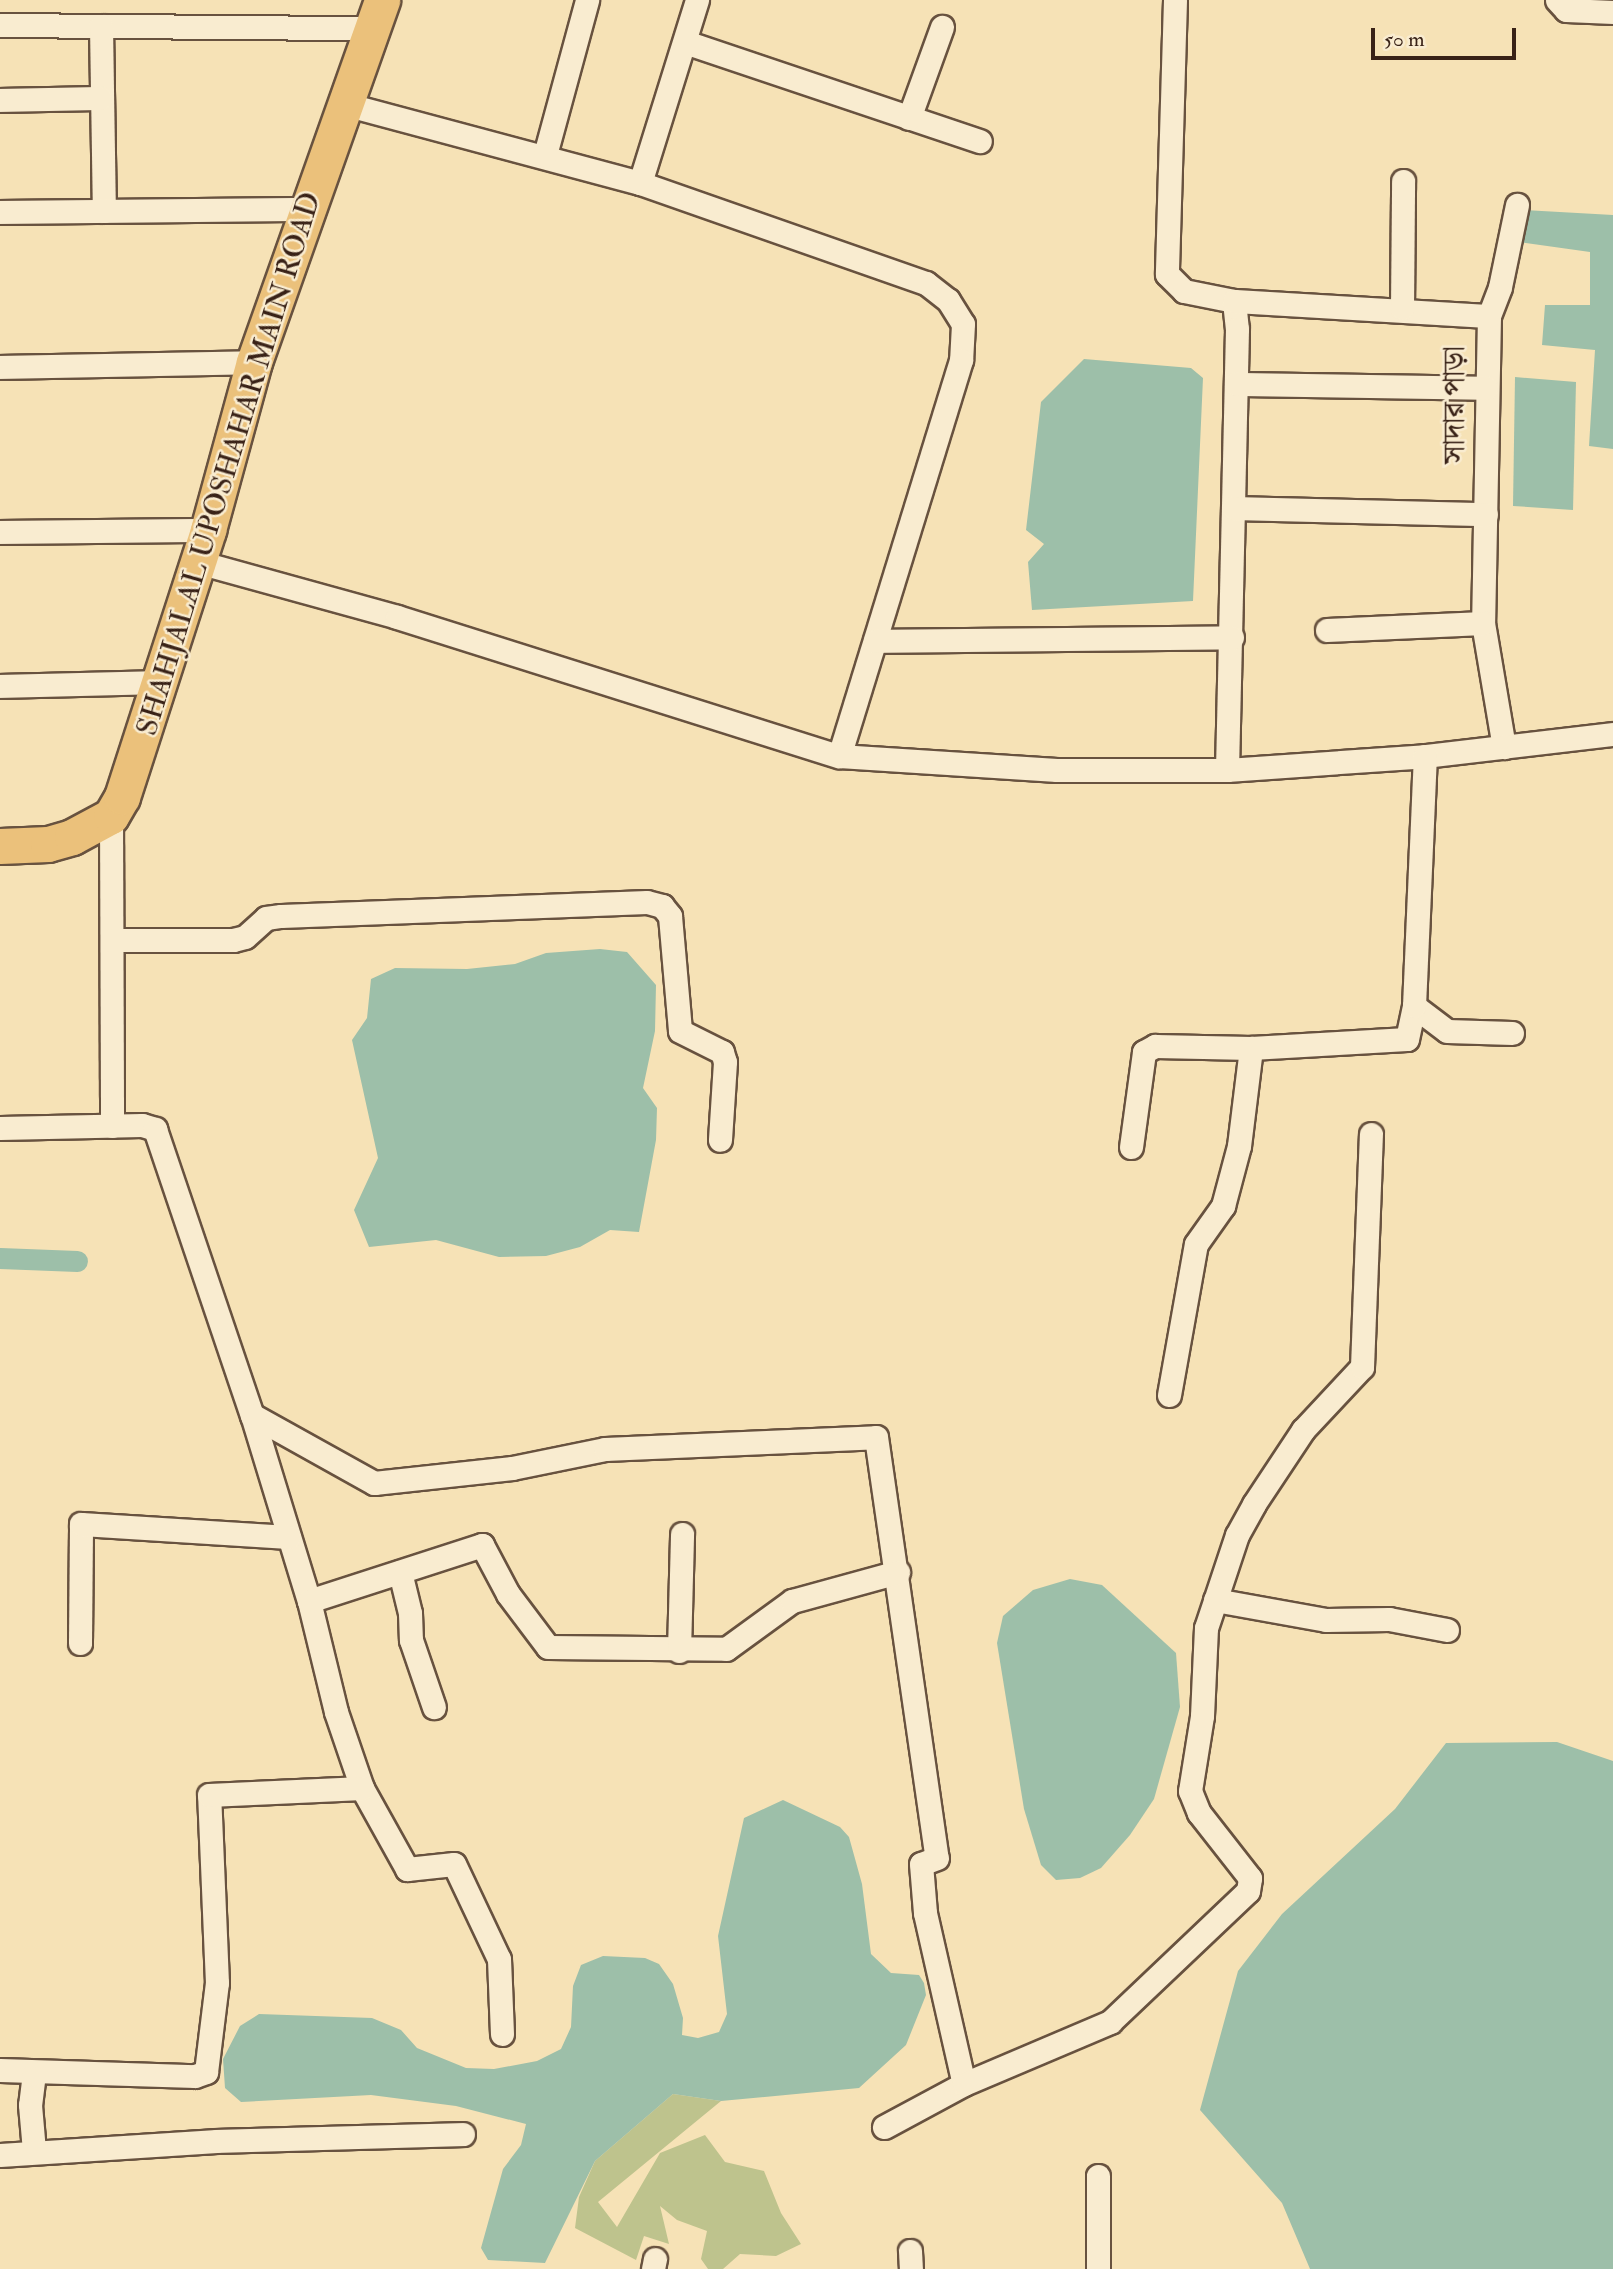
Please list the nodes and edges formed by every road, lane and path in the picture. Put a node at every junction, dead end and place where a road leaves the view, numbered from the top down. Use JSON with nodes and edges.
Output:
{"nodes":[{"id":1,"x":587,"y":0,"type":"edge"},
{"id":2,"x":697,"y":0,"type":"edge"},
{"id":3,"x":1175,"y":0,"type":"edge"},
{"id":4,"x":1557,"y":0,"type":"edge"},
{"id":5,"x":1613,"y":12,"type":"edge"},
{"id":6,"x":376,"y":14,"type":"edge"},
{"id":7,"x":0,"y":25,"type":"edge"},
{"id":8,"x":101,"y":26,"type":"junction"},
{"id":9,"x":942,"y":27,"type":"dead end"},
{"id":10,"x":684,"y":41,"type":"junction"},
{"id":11,"x":100,"y":98,"type":"junction"},
{"id":12,"x":0,"y":100,"type":"edge"},
{"id":13,"x":345,"y":104,"type":"junction"},
{"id":14,"x":909,"y":118,"type":"junction"},
{"id":15,"x":979,"y":141,"type":"dead end"},
{"id":16,"x":545,"y":155,"type":"junction"},
{"id":17,"x":1403,"y":181,"type":"dead end"},
{"id":18,"x":640,"y":183,"type":"junction"},
{"id":19,"x":1517,"y":205,"type":"dead end"},
{"id":20,"x":307,"y":209,"type":"junction"},
{"id":21,"x":104,"y":211,"type":"junction"},
{"id":22,"x":0,"y":212,"type":"edge"},
{"id":23,"x":1234,"y":301,"type":"junction"},
{"id":24,"x":1402,"y":308,"type":"junction"},
{"id":25,"x":1489,"y":316,"type":"junction"},
{"id":26,"x":254,"y":362,"type":"junction"},
{"id":27,"x":0,"y":366,"type":"edge"},
{"id":28,"x":1236,"y":384,"type":"junction"},
{"id":29,"x":1486,"y":388,"type":"junction"},
{"id":30,"x":1234,"y":508,"type":"junction"},
{"id":31,"x":1486,"y":514,"type":"junction"},
{"id":32,"x":0,"y":531,"type":"edge"},
{"id":33,"x":203,"y":546,"type":"junction"},
{"id":34,"x":1483,"y":624,"type":"junction"},
{"id":35,"x":1327,"y":630,"type":"dead end"},
{"id":36,"x":1232,"y":637,"type":"junction"},
{"id":37,"x":875,"y":641,"type":"junction"},
{"id":38,"x":161,"y":682,"type":"junction"},
{"id":39,"x":0,"y":686,"type":"edge"},
{"id":40,"x":1613,"y":734,"type":"edge"},
{"id":41,"x":1504,"y":747,"type":"junction"},
{"id":42,"x":839,"y":756,"type":"junction"},
{"id":43,"x":1425,"y":756,"type":"junction"},
{"id":44,"x":1227,"y":770,"type":"junction"},
{"id":45,"x":111,"y":816,"type":"junction"},
{"id":46,"x":0,"y":846,"type":"edge"},
{"id":47,"x":113,"y":940,"type":"junction"},
{"id":48,"x":1414,"y":1006,"type":"junction"},
{"id":49,"x":1511,"y":1033,"type":"dead end"},
{"id":50,"x":1251,"y":1048,"type":"junction"},
{"id":51,"x":113,"y":1126,"type":"junction"},
{"id":52,"x":0,"y":1128,"type":"edge"},
{"id":53,"x":1371,"y":1134,"type":"dead end"},
{"id":54,"x":720,"y":1140,"type":"dead end"},
{"id":55,"x":1131,"y":1147,"type":"dead end"},
{"id":56,"x":1168,"y":1395,"type":"dead end"},
{"id":57,"x":252,"y":1415,"type":"junction"},
{"id":58,"x":682,"y":1534,"type":"dead end"},
{"id":59,"x":289,"y":1537,"type":"junction"},
{"id":60,"x":400,"y":1572,"type":"junction"},
{"id":61,"x":898,"y":1572,"type":"junction"},
{"id":62,"x":1215,"y":1600,"type":"junction"},
{"id":63,"x":309,"y":1601,"type":"junction"},
{"id":64,"x":1447,"y":1630,"type":"dead end"},
{"id":65,"x":80,"y":1643,"type":"dead end"},
{"id":66,"x":679,"y":1651,"type":"junction"},
{"id":67,"x":434,"y":1707,"type":"dead end"},
{"id":68,"x":362,"y":1788,"type":"junction"},
{"id":69,"x":502,"y":2034,"type":"dead end"},
{"id":70,"x":0,"y":2070,"type":"edge"},
{"id":71,"x":34,"y":2073,"type":"junction"},
{"id":72,"x":964,"y":2084,"type":"junction"},
{"id":73,"x":884,"y":2127,"type":"dead end"},
{"id":74,"x":463,"y":2134,"type":"dead end"},
{"id":75,"x":34,"y":2151,"type":"junction"},
{"id":76,"x":0,"y":2155,"type":"edge"},
{"id":77,"x":1098,"y":2176,"type":"dead end"},
{"id":78,"x":1098,"y":2269,"type":"edge"}],
"edges":[{"from":1,"to":16,"type":"street"},
{"from":2,"to":10,"type":"street"},
{"from":3,"to":23,"type":"street","name":"সাদার পাড়া"},
{"from":4,"to":5,"type":"street"},
{"from":6,"to":8,"type":"street"},
{"from":6,"to":13,"type":"main road","name":"SHAHJALAL UPOSHAHAR MAIN ROAD"},
{"from":7,"to":8,"type":"street"},
{"from":8,"to":11,"type":"street"},
{"from":9,"to":14,"type":"street"},
{"from":10,"to":14,"type":"street"},
{"from":10,"to":18,"type":"street"},
{"from":11,"to":12,"type":"street"},
{"from":11,"to":21,"type":"street"},
{"from":13,"to":16,"type":"street"},
{"from":13,"to":20,"type":"main road","name":"SHAHJALAL UPOSHAHAR MAIN ROAD"},
{"from":14,"to":15,"type":"street"},
{"from":16,"to":18,"type":"street"},
{"from":17,"to":24,"type":"street"},
{"from":18,"to":37,"type":"street"},
{"from":19,"to":25,"type":"street"},
{"from":20,"to":21,"type":"street"},
{"from":20,"to":26,"type":"main road","name":"SHAHJALAL UPOSHAHAR MAIN ROAD"},
{"from":21,"to":22,"type":"street"},
{"from":23,"to":24,"type":"street","name":"সাদার পাড়া"},
{"from":23,"to":28,"type":"street"},
{"from":24,"to":25,"type":"street","name":"সাদার পাড়া"},
{"from":25,"to":29,"type":"street","name":"সাদার পাড়া"},
{"from":26,"to":27,"type":"street"},
{"from":26,"to":33,"type":"main road","name":"SHAHJALAL UPOSHAHAR MAIN ROAD"},
{"from":28,"to":29,"type":"street"},
{"from":28,"to":30,"type":"street"},
{"from":29,"to":31,"type":"street","name":"সাদার পাড়া"},
{"from":30,"to":31,"type":"street"},
{"from":30,"to":36,"type":"street"},
{"from":31,"to":34,"type":"street","name":"সাদার পাড়া"},
{"from":32,"to":33,"type":"street"},
{"from":33,"to":38,"type":"main road","name":"SHAHJALAL UPOSHAHAR MAIN ROAD"},
{"from":33,"to":42,"type":"street"},
{"from":34,"to":35,"type":"street"},
{"from":34,"to":41,"type":"street","name":"সাদার পাড়া"},
{"from":36,"to":37,"type":"street"},
{"from":36,"to":44,"type":"street"},
{"from":37,"to":42,"type":"street"},
{"from":38,"to":39,"type":"street"},
{"from":38,"to":45,"type":"main road","name":"SHAHJALAL UPOSHAHAR MAIN ROAD"},
{"from":40,"to":41,"type":"street"},
{"from":41,"to":43,"type":"street"},
{"from":42,"to":44,"type":"street"},
{"from":43,"to":44,"type":"street"},
{"from":43,"to":48,"type":"street"},
{"from":45,"to":46,"type":"main road"},
{"from":45,"to":47,"type":"street"},
{"from":47,"to":51,"type":"street"},
{"from":47,"to":54,"type":"street"},
{"from":48,"to":49,"type":"street"},
{"from":48,"to":50,"type":"street"},
{"from":50,"to":55,"type":"street"},
{"from":50,"to":56,"type":"street"},
{"from":51,"to":52,"type":"street"},
{"from":51,"to":57,"type":"street"},
{"from":53,"to":62,"type":"street"},
{"from":57,"to":59,"type":"street"},
{"from":57,"to":61,"type":"street"},
{"from":58,"to":66,"type":"street"},
{"from":59,"to":63,"type":"street"},
{"from":59,"to":65,"type":"street"},
{"from":60,"to":63,"type":"street"},
{"from":60,"to":66,"type":"street"},
{"from":60,"to":67,"type":"street"},
{"from":61,"to":66,"type":"street"},
{"from":61,"to":72,"type":"street"},
{"from":62,"to":64,"type":"street"},
{"from":62,"to":72,"type":"street"},
{"from":63,"to":68,"type":"street"},
{"from":68,"to":69,"type":"street"},
{"from":68,"to":71,"type":"street"},
{"from":70,"to":71,"type":"street"},
{"from":71,"to":75,"type":"street"},
{"from":72,"to":73,"type":"street"},
{"from":74,"to":75,"type":"street"},
{"from":75,"to":76,"type":"street"},
{"from":77,"to":78,"type":"street"}]}
